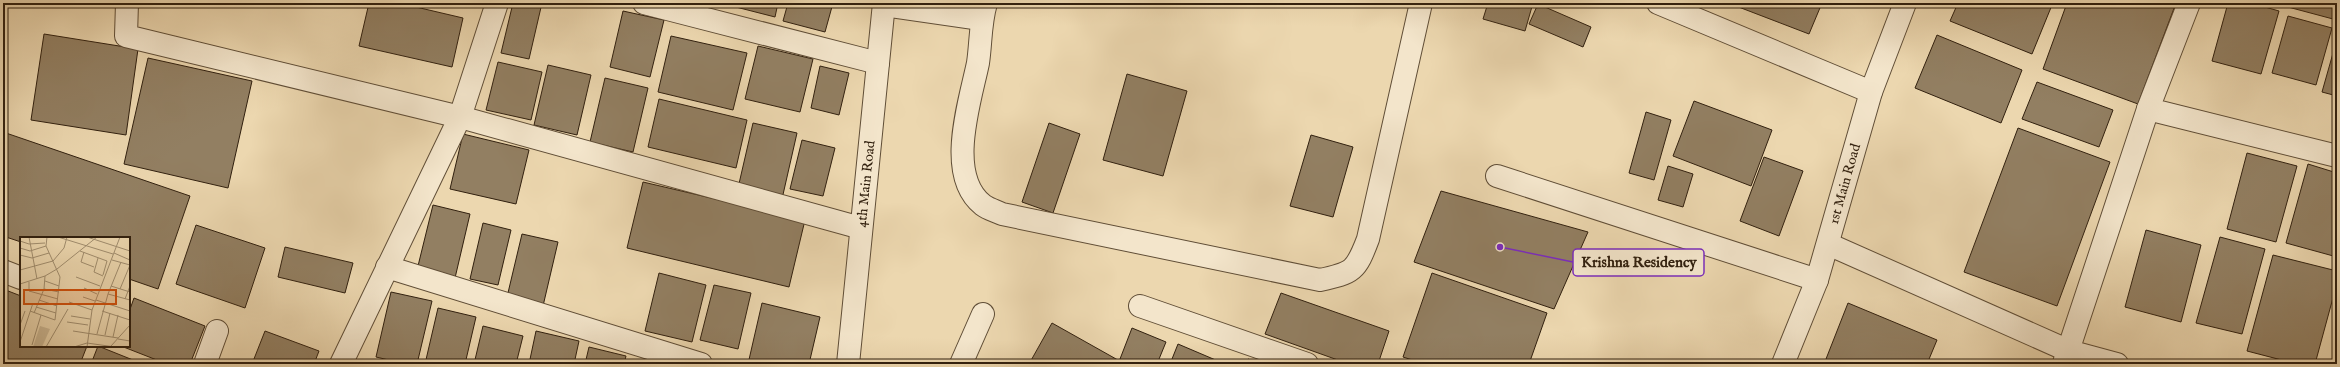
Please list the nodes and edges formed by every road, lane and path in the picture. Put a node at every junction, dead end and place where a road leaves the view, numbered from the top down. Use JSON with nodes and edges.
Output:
{"nodes":[{"id":1,"x":127,"y":3,"type":"edge"},
{"id":2,"x":497,"y":3,"type":"edge"},
{"id":3,"x":644,"y":3,"type":"edge"},
{"id":4,"x":1422,"y":3,"type":"edge"},
{"id":5,"x":1658,"y":3,"type":"edge"},
{"id":6,"x":1905,"y":3,"type":"edge"},
{"id":7,"x":2189,"y":3,"type":"edge"},
{"id":8,"x":884,"y":4,"type":"edge"},
{"id":9,"x":984,"y":11,"type":"edge"},
{"id":10,"x":878,"y":63,"type":"junction"},
{"id":11,"x":1871,"y":92,"type":"junction"},
{"id":12,"x":2148,"y":109,"type":"junction"},
{"id":13,"x":460,"y":117,"type":"junction"},
{"id":14,"x":2337,"y":156,"type":"edge"},
{"id":15,"x":1497,"y":176,"type":"dead end"},
{"id":16,"x":861,"y":228,"type":"junction"},
{"id":17,"x":1828,"y":244,"type":"junction"},
{"id":18,"x":387,"y":267,"type":"junction"},
{"id":19,"x":3,"y":271,"type":"edge"},
{"id":20,"x":20,"y":278,"type":"edge"},
{"id":21,"x":1817,"y":280,"type":"junction"},
{"id":22,"x":1140,"y":306,"type":"dead end"},
{"id":23,"x":983,"y":314,"type":"dead end"},
{"id":24,"x":217,"y":331,"type":"dead end"},
{"id":25,"x":2067,"y":357,"type":"edge"},
{"id":26,"x":206,"y":364,"type":"edge"},
{"id":27,"x":341,"y":364,"type":"edge"},
{"id":28,"x":701,"y":364,"type":"edge"},
{"id":29,"x":848,"y":364,"type":"edge"},
{"id":30,"x":961,"y":364,"type":"edge"},
{"id":31,"x":1307,"y":364,"type":"edge"},
{"id":32,"x":1783,"y":364,"type":"edge"},
{"id":33,"x":2117,"y":364,"type":"edge"}],
"edges":[{"from":1,"to":13,"type":"street"},
{"from":2,"to":13,"type":"street"},
{"from":3,"to":10,"type":"street"},
{"from":4,"to":9,"type":"street"},
{"from":5,"to":11,"type":"street"},
{"from":6,"to":11,"type":"street","name":"1st Main Road"},
{"from":7,"to":12,"type":"street"},
{"from":8,"to":9,"type":"street"},
{"from":8,"to":10,"type":"street","name":"4th Main Road"},
{"from":10,"to":16,"type":"street","name":"4th Main Road"},
{"from":11,"to":17,"type":"street","name":"1st Main Road"},
{"from":12,"to":14,"type":"street"},
{"from":12,"to":25,"type":"street"},
{"from":13,"to":16,"type":"street"},
{"from":13,"to":18,"type":"street"},
{"from":15,"to":21,"type":"street"},
{"from":16,"to":29,"type":"street","name":"4th Main Road"},
{"from":17,"to":21,"type":"street","name":"1st Main Road"},
{"from":17,"to":25,"type":"street"},
{"from":18,"to":27,"type":"street"},
{"from":18,"to":28,"type":"street"},
{"from":19,"to":20,"type":"street"},
{"from":21,"to":32,"type":"street","name":"1st Main Road"},
{"from":22,"to":31,"type":"street"},
{"from":23,"to":30,"type":"street"},
{"from":24,"to":26,"type":"street"},
{"from":25,"to":33,"type":"street"}]}
